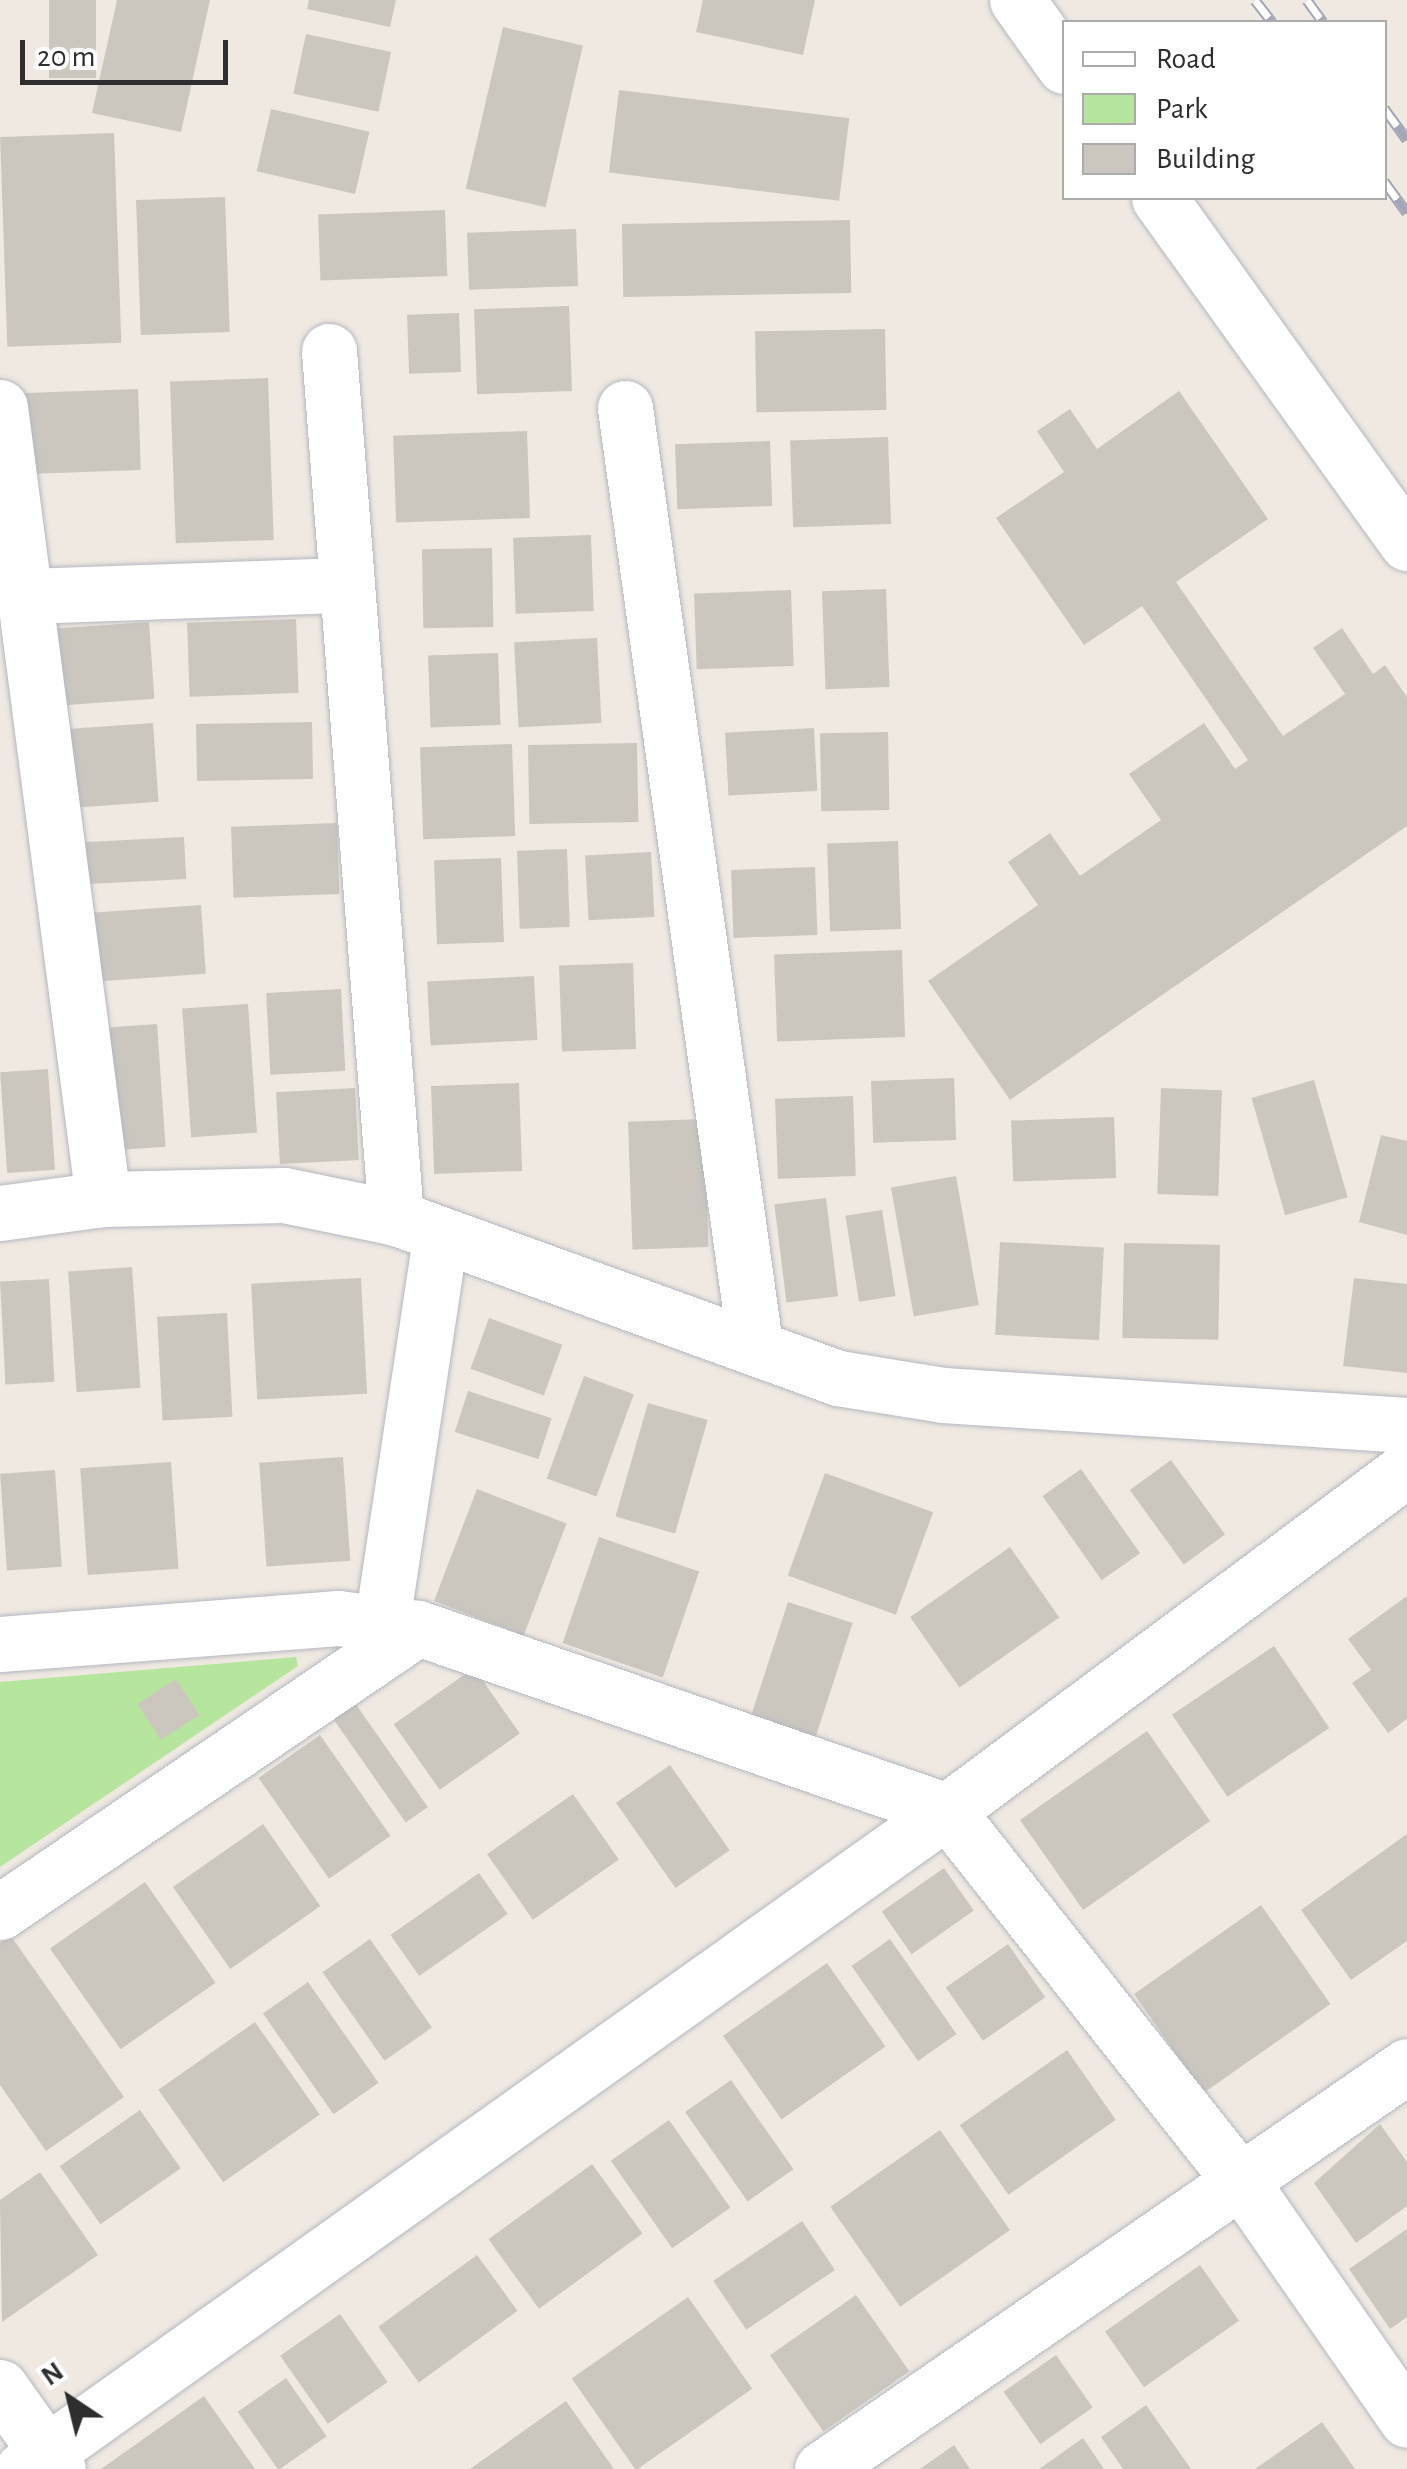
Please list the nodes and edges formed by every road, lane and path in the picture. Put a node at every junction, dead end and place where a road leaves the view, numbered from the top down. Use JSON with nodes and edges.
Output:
{"nodes":[{"id":1,"x":1017,"y":0,"type":"edge"},
{"id":2,"x":1062,"y":63,"type":"edge"},
{"id":3,"x":1160,"y":200,"type":"edge"},
{"id":4,"x":328,"y":351,"type":"dead end"},
{"id":5,"x":0,"y":407,"type":"edge"},
{"id":6,"x":625,"y":408,"type":"dead end"},
{"id":7,"x":1407,"y":543,"type":"edge"},
{"id":8,"x":346,"y":585,"type":"junction"},
{"id":9,"x":26,"y":596,"type":"junction"},
{"id":10,"x":103,"y":1199,"type":"junction"},
{"id":11,"x":0,"y":1213,"type":"edge"},
{"id":12,"x":418,"y":1227,"type":"junction"},
{"id":13,"x":755,"y":1346,"type":"junction"},
{"id":14,"x":1407,"y":1425,"type":"edge"},
{"id":15,"x":1407,"y":1469,"type":"edge"},
{"id":16,"x":400,"y":1625,"type":"junction"},
{"id":17,"x":0,"y":1644,"type":"edge"},
{"id":18,"x":947,"y":1811,"type":"junction"},
{"id":19,"x":0,"y":1912,"type":"edge"},
{"id":20,"x":1407,"y":2066,"type":"edge"},
{"id":21,"x":1242,"y":2184,"type":"junction"},
{"id":22,"x":0,"y":2388,"type":"edge"},
{"id":23,"x":1407,"y":2420,"type":"edge"},
{"id":24,"x":42,"y":2463,"type":"edge"},
{"id":25,"x":822,"y":2469,"type":"edge"}],
"edges":[{"from":1,"to":2,"type":"street"},
{"from":3,"to":7,"type":"street"},
{"from":4,"to":8,"type":"street"},
{"from":5,"to":9,"type":"street"},
{"from":6,"to":13,"type":"street"},
{"from":8,"to":9,"type":"street"},
{"from":8,"to":12,"type":"street"},
{"from":9,"to":10,"type":"street"},
{"from":10,"to":11,"type":"street"},
{"from":10,"to":12,"type":"street"},
{"from":12,"to":13,"type":"street"},
{"from":12,"to":16,"type":"street"},
{"from":13,"to":14,"type":"street"},
{"from":15,"to":18,"type":"street"},
{"from":16,"to":17,"type":"street"},
{"from":16,"to":18,"type":"street"},
{"from":16,"to":19,"type":"street"},
{"from":18,"to":21,"type":"street"},
{"from":18,"to":24,"type":"street"},
{"from":20,"to":21,"type":"street"},
{"from":21,"to":23,"type":"street"},
{"from":21,"to":25,"type":"street"},
{"from":22,"to":24,"type":"street"}]}
